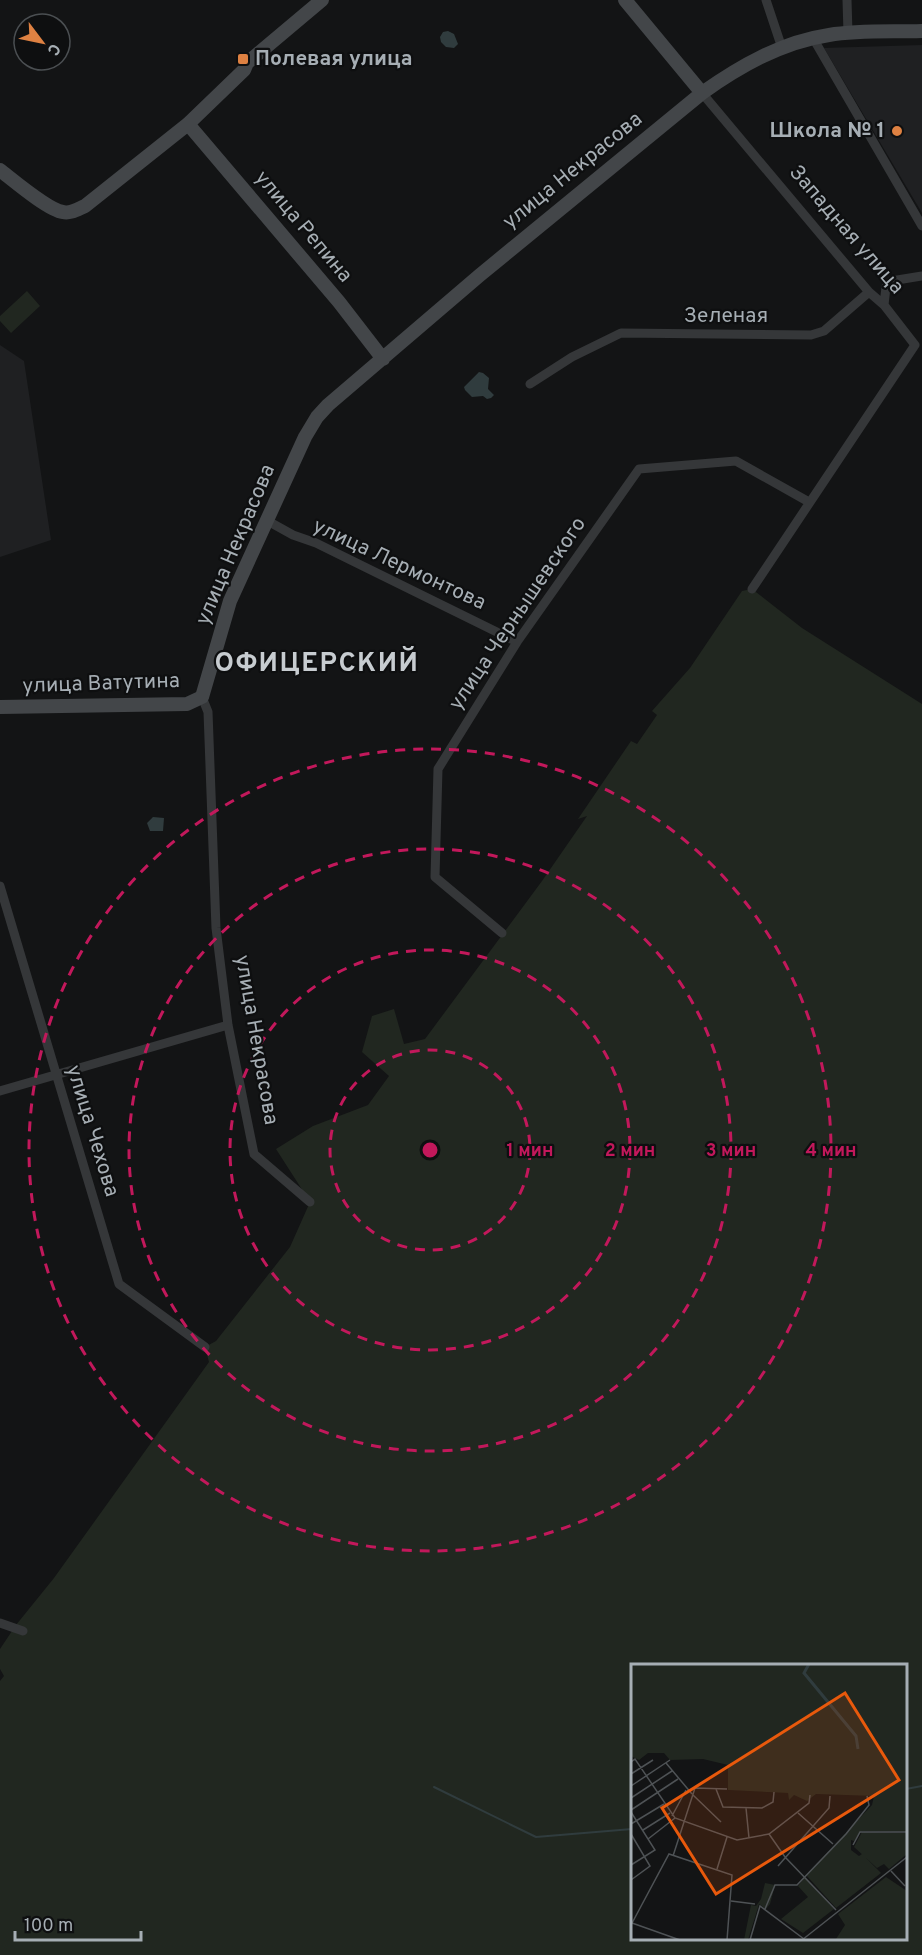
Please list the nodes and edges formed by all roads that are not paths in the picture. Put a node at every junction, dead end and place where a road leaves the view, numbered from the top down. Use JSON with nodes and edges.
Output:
{"nodes":[{"id":1,"x":322,"y":0,"type":"edge"},
{"id":2,"x":625,"y":0,"type":"edge"},
{"id":3,"x":766,"y":0,"type":"edge"},
{"id":4,"x":847,"y":0,"type":"edge"},
{"id":5,"x":922,"y":31,"type":"edge"},
{"id":6,"x":848,"y":33,"type":"junction"},
{"id":7,"x":813,"y":38,"type":"junction"},
{"id":8,"x":782,"y":48,"type":"junction"},
{"id":9,"x":702,"y":93,"type":"junction"},
{"id":10,"x":188,"y":124,"type":"junction"},
{"id":11,"x":0,"y":170,"type":"edge"},
{"id":12,"x":922,"y":226,"type":"edge"},
{"id":13,"x":922,"y":276,"type":"edge"},
{"id":14,"x":869,"y":292,"type":"junction"},
{"id":15,"x":884,"y":305,"type":"junction"},
{"id":16,"x":383,"y":359,"type":"junction"},
{"id":17,"x":530,"y":384,"type":"dead end"},
{"id":18,"x":809,"y":502,"type":"junction"},
{"id":19,"x":266,"y":520,"type":"junction"},
{"id":20,"x":752,"y":590,"type":"dead end"},
{"id":21,"x":517,"y":642,"type":"junction"},
{"id":22,"x":201,"y":697,"type":"junction"},
{"id":23,"x":0,"y":707,"type":"edge"},
{"id":24,"x":0,"y":886,"type":"edge"},
{"id":25,"x":502,"y":933,"type":"dead end"},
{"id":26,"x":228,"y":1025,"type":"junction"},
{"id":27,"x":57,"y":1075,"type":"junction"},
{"id":28,"x":0,"y":1090,"type":"edge"},
{"id":29,"x":310,"y":1202,"type":"dead end"},
{"id":30,"x":205,"y":1347,"type":"dead end"},
{"id":31,"x":0,"y":1623,"type":"edge"},
{"id":32,"x":22,"y":1630,"type":"dead end"}],
"edges":[{"from":1,"to":10,"type":"street"},
{"from":2,"to":9,"type":"street","name":"Западная улица"},
{"from":3,"to":8,"type":"street"},
{"from":4,"to":6,"type":"street"},
{"from":5,"to":6,"type":"street","name":"улица Некрасова"},
{"from":6,"to":7,"type":"street","name":"улица Некрасова"},
{"from":7,"to":8,"type":"street","name":"улица Некрасова"},
{"from":7,"to":12,"type":"street"},
{"from":8,"to":9,"type":"street","name":"улица Некрасова"},
{"from":9,"to":14,"type":"street","name":"Западная улица"},
{"from":9,"to":16,"type":"street","name":"улица Некрасова"},
{"from":10,"to":11,"type":"street"},
{"from":10,"to":16,"type":"street","name":"улица Репина"},
{"from":13,"to":15,"type":"street"},
{"from":14,"to":15,"type":"street","name":"Западная улица"},
{"from":14,"to":17,"type":"street","name":"Зеленая"},
{"from":15,"to":18,"type":"street","name":"Западная улица"},
{"from":16,"to":19,"type":"street","name":"улица Некрасова"},
{"from":18,"to":20,"type":"street","name":"Западная улица"},
{"from":18,"to":21,"type":"street","name":"улица Чернышевского"},
{"from":19,"to":21,"type":"street","name":"улица Лермонтова"},
{"from":19,"to":22,"type":"street","name":"улица Некрасова"},
{"from":21,"to":25,"type":"street","name":"улица Чернышевского"},
{"from":22,"to":23,"type":"street","name":"улица Ватутина"},
{"from":22,"to":26,"type":"street","name":"улица Некрасова"},
{"from":24,"to":27,"type":"street","name":"улица Чехова"},
{"from":26,"to":27,"type":"street"},
{"from":26,"to":29,"type":"street","name":"улица Некрасова"},
{"from":27,"to":28,"type":"street"},
{"from":27,"to":30,"type":"street","name":"улица Чехова"},
{"from":31,"to":32,"type":"street"}]}
